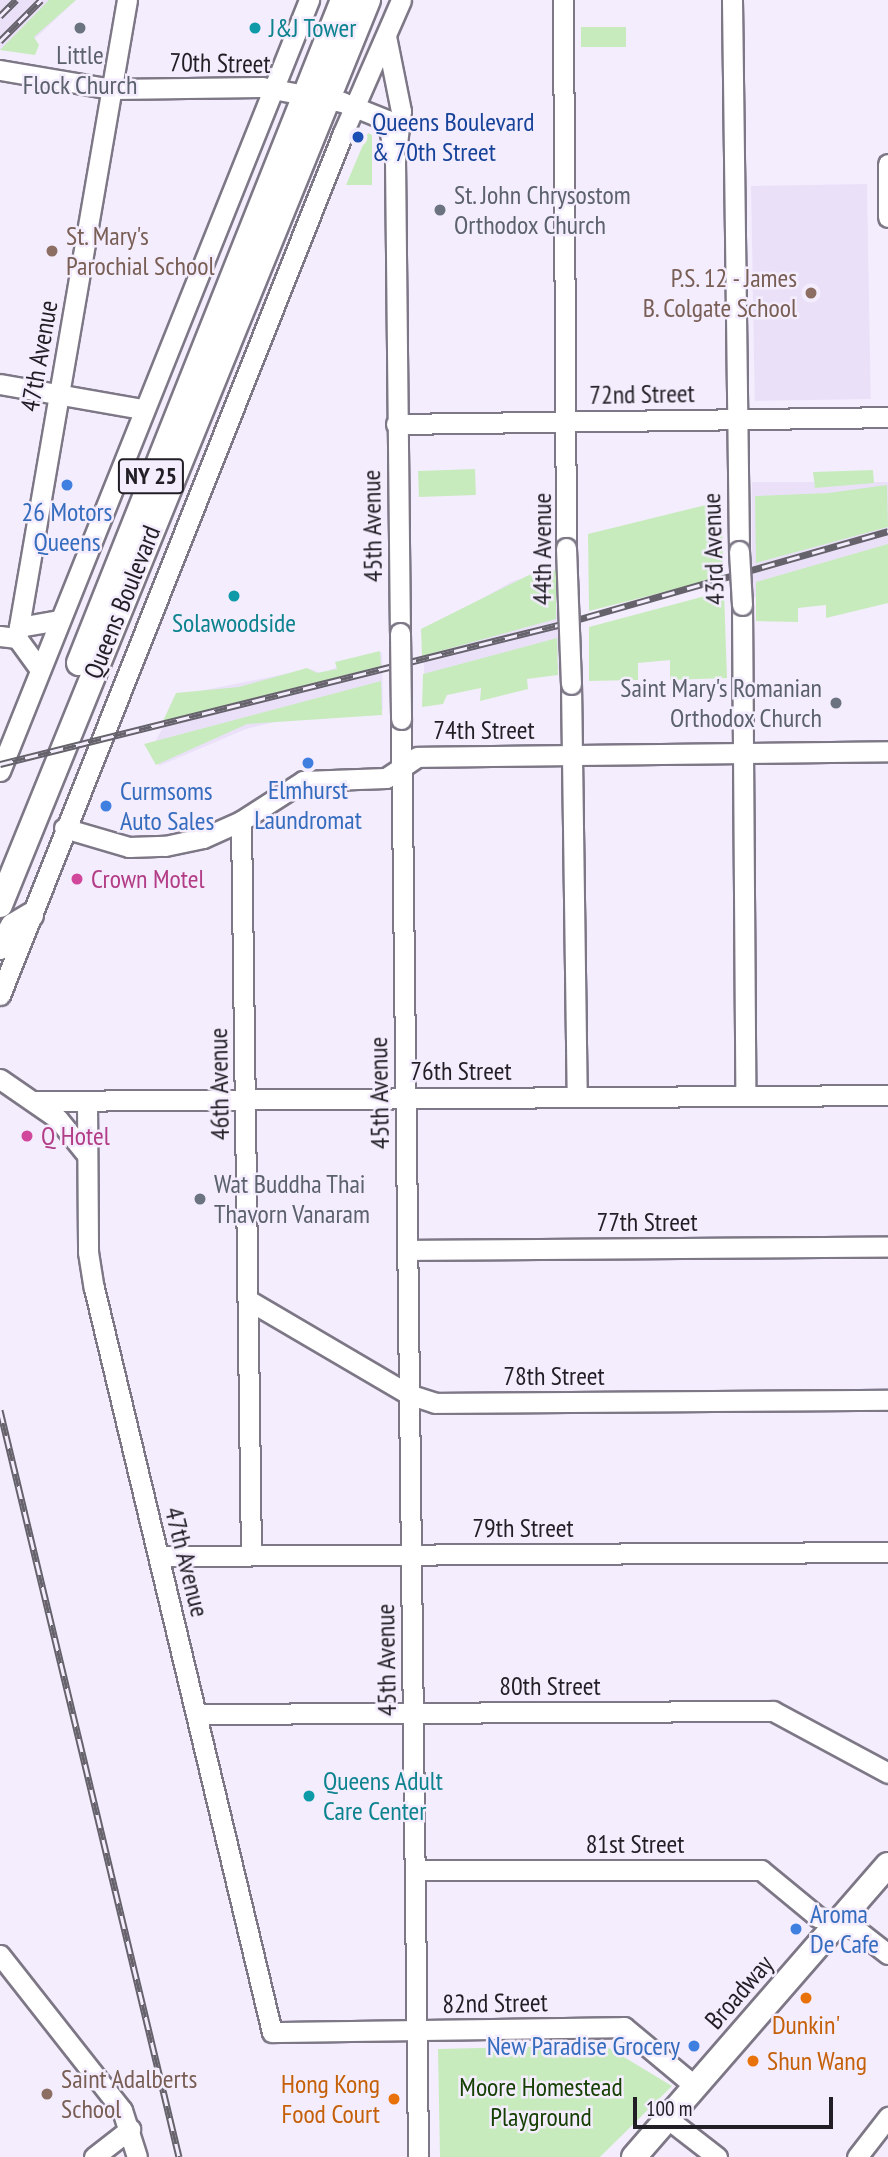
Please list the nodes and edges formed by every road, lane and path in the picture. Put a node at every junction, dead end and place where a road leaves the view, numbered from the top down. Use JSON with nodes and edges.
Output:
{"nodes":[{"id":1,"x":127,"y":0,"type":"edge"},
{"id":2,"x":309,"y":0,"type":"edge"},
{"id":3,"x":343,"y":0,"type":"edge"},
{"id":4,"x":368,"y":0,"type":"edge"},
{"id":5,"x":401,"y":0,"type":"edge"},
{"id":6,"x":563,"y":0,"type":"edge"},
{"id":7,"x":733,"y":0,"type":"edge"},
{"id":8,"x":386,"y":36,"type":"junction"},
{"id":9,"x":0,"y":70,"type":"edge"},
{"id":10,"x":274,"y":88,"type":"junction"},
{"id":11,"x":113,"y":89,"type":"junction"},
{"id":12,"x":316,"y":96,"type":"junction"},
{"id":13,"x":356,"y":106,"type":"junction"},
{"id":14,"x":394,"y":154,"type":"junction"},
{"id":15,"x":888,"y":164,"type":"edge"},
{"id":16,"x":888,"y":217,"type":"edge"},
{"id":17,"x":0,"y":384,"type":"edge"},
{"id":18,"x":59,"y":394,"type":"junction"},
{"id":19,"x":142,"y":409,"type":"junction"},
{"id":20,"x":888,"y":417,"type":"edge"},
{"id":21,"x":736,"y":419,"type":"junction"},
{"id":22,"x":569,"y":421,"type":"junction"},
{"id":23,"x":397,"y":424,"type":"junction"},
{"id":24,"x":58,"y":620,"type":"junction"},
{"id":25,"x":12,"y":634,"type":"edge"},
{"id":26,"x":39,"y":668,"type":"junction"},
{"id":27,"x":888,"y":751,"type":"edge"},
{"id":28,"x":741,"y":754,"type":"junction"},
{"id":29,"x":573,"y":756,"type":"junction"},
{"id":30,"x":401,"y":768,"type":"junction"},
{"id":31,"x":0,"y":771,"type":"edge"},
{"id":32,"x":241,"y":821,"type":"junction"},
{"id":33,"x":64,"y":828,"type":"junction"},
{"id":34,"x":0,"y":860,"type":"edge"},
{"id":35,"x":0,"y":905,"type":"edge"},
{"id":36,"x":31,"y":915,"type":"junction"},
{"id":37,"x":0,"y":947,"type":"edge"},
{"id":38,"x":0,"y":995,"type":"edge"},
{"id":39,"x":0,"y":1079,"type":"edge"},
{"id":40,"x":888,"y":1095,"type":"edge"},
{"id":41,"x":745,"y":1096,"type":"junction"},
{"id":42,"x":578,"y":1097,"type":"junction"},
{"id":43,"x":405,"y":1098,"type":"junction"},
{"id":44,"x":245,"y":1099,"type":"junction"},
{"id":45,"x":35,"y":1101,"type":"junction"},
{"id":46,"x":86,"y":1101,"type":"junction"},
{"id":47,"x":87,"y":1155,"type":"junction"},
{"id":48,"x":888,"y":1247,"type":"edge"},
{"id":49,"x":407,"y":1250,"type":"junction"},
{"id":50,"x":248,"y":1300,"type":"junction"},
{"id":51,"x":408,"y":1394,"type":"junction"},
{"id":52,"x":888,"y":1400,"type":"edge"},
{"id":53,"x":888,"y":1552,"type":"edge"},
{"id":54,"x":251,"y":1555,"type":"junction"},
{"id":55,"x":411,"y":1555,"type":"junction"},
{"id":56,"x":159,"y":1556,"type":"junction"},
{"id":57,"x":412,"y":1713,"type":"junction"},
{"id":58,"x":196,"y":1714,"type":"junction"},
{"id":59,"x":888,"y":1773,"type":"edge"},
{"id":60,"x":888,"y":1865,"type":"edge"},
{"id":61,"x":415,"y":1871,"type":"junction"},
{"id":62,"x":838,"y":1924,"type":"junction"},
{"id":63,"x":888,"y":1954,"type":"edge"},
{"id":64,"x":0,"y":1955,"type":"edge"},
{"id":65,"x":416,"y":2030,"type":"junction"},
{"id":66,"x":272,"y":2032,"type":"joint"},
{"id":67,"x":696,"y":2087,"type":"junction"},
{"id":68,"x":888,"y":2117,"type":"edge"},
{"id":69,"x":668,"y":2119,"type":"junction"},
{"id":70,"x":131,"y":2129,"type":"junction"},
{"id":71,"x":94,"y":2157,"type":"edge"},
{"id":72,"x":137,"y":2157,"type":"edge"},
{"id":73,"x":418,"y":2157,"type":"edge"},
{"id":74,"x":634,"y":2157,"type":"edge"},
{"id":75,"x":717,"y":2157,"type":"edge"},
{"id":76,"x":857,"y":2157,"type":"edge"}],
"edges":[{"from":1,"to":11,"type":"street","name":"47th Avenue"},
{"from":2,"to":10,"type":"street","name":"Queens Boulevard"},
{"from":3,"to":12,"type":"main road","name":"Queens Boulevard","number":"NY 25"},
{"from":4,"to":12,"type":"main road","name":"Queens Boulevard","number":"NY 25"},
{"from":5,"to":8,"type":"street","name":"Queens Boulevard"},
{"from":6,"to":22,"type":"street","name":"44th Avenue"},
{"from":7,"to":21,"type":"street","name":"43rd Avenue"},
{"from":8,"to":13,"type":"street","name":"Queens Boulevard"},
{"from":8,"to":14,"type":"street","name":"45th Avenue"},
{"from":9,"to":11,"type":"street","name":"70th Street"},
{"from":10,"to":11,"type":"street","name":"70th Street"},
{"from":10,"to":12,"type":"street","name":"70th Street"},
{"from":10,"to":19,"type":"street","name":"Queens Boulevard"},
{"from":11,"to":18,"type":"street","name":"47th Avenue"},
{"from":12,"to":13,"type":"street","name":"70th Street"},
{"from":12,"to":34,"type":"main road","name":"Queens Boulevard","number":"NY 25"},
{"from":12,"to":35,"type":"main road","name":"Queens Boulevard","number":"NY 25"},
{"from":13,"to":14,"type":"street","name":"45th Avenue"},
{"from":13,"to":33,"type":"street","name":"Queens Boulevard"},
{"from":14,"to":23,"type":"street","name":"45th Avenue"},
{"from":15,"to":16,"type":"street"},
{"from":17,"to":18,"type":"street"},
{"from":18,"to":19,"type":"street"},
{"from":18,"to":25,"type":"street","name":"47th Avenue"},
{"from":19,"to":24,"type":"street","name":"Queens Boulevard"},
{"from":20,"to":21,"type":"street","name":"72nd Street"},
{"from":21,"to":22,"type":"street","name":"72nd Street"},
{"from":21,"to":28,"type":"street","name":"43rd Avenue","bridge":true},
{"from":22,"to":23,"type":"street","name":"72nd Street"},
{"from":22,"to":29,"type":"street","name":"44th Avenue","bridge":true},
{"from":23,"to":30,"type":"street","name":"45th Avenue","bridge":true},
{"from":24,"to":25,"type":"street"},
{"from":24,"to":26,"type":"street","name":"Queens Boulevard"},
{"from":25,"to":26,"type":"street"},
{"from":26,"to":31,"type":"street","name":"Queens Boulevard"},
{"from":27,"to":28,"type":"street","name":"74th Street"},
{"from":28,"to":29,"type":"street","name":"74th Street"},
{"from":28,"to":41,"type":"street","name":"43rd Avenue"},
{"from":29,"to":30,"type":"street","name":"74th Street"},
{"from":29,"to":42,"type":"street","name":"44th Avenue"},
{"from":30,"to":32,"type":"street","name":"74th Street"},
{"from":30,"to":43,"type":"street","name":"45th Avenue"},
{"from":32,"to":33,"type":"street","name":"74th Street"},
{"from":32,"to":44,"type":"street","name":"46th Avenue"},
{"from":33,"to":36,"type":"street","name":"Queens Boulevard"},
{"from":36,"to":37,"type":"main road"},
{"from":36,"to":38,"type":"street","name":"Queens Boulevard"},
{"from":39,"to":45,"type":"street"},
{"from":40,"to":41,"type":"street","name":"76th Street"},
{"from":41,"to":42,"type":"street","name":"76th Street"},
{"from":42,"to":43,"type":"street","name":"76th Street"},
{"from":43,"to":44,"type":"street","name":"76th Street"},
{"from":43,"to":49,"type":"street","name":"45th Avenue"},
{"from":44,"to":46,"type":"street","name":"76th Street"},
{"from":44,"to":50,"type":"street","name":"46th Avenue"},
{"from":45,"to":46,"type":"street","name":"76th Street"},
{"from":45,"to":47,"type":"street"},
{"from":46,"to":47,"type":"street","name":"47th Avenue"},
{"from":47,"to":56,"type":"street","name":"47th Avenue"},
{"from":48,"to":49,"type":"street","name":"77th Street"},
{"from":49,"to":51,"type":"street","name":"45th Avenue"},
{"from":50,"to":51,"type":"street","name":"78th Street"},
{"from":50,"to":54,"type":"street","name":"46th Avenue"},
{"from":51,"to":52,"type":"street","name":"78th Street"},
{"from":51,"to":55,"type":"street","name":"45th Avenue"},
{"from":53,"to":55,"type":"street","name":"79th Street"},
{"from":54,"to":55,"type":"street","name":"79th Street"},
{"from":54,"to":56,"type":"street","name":"79th Street"},
{"from":55,"to":57,"type":"street","name":"45th Avenue"},
{"from":56,"to":58,"type":"street","name":"47th Avenue"},
{"from":57,"to":58,"type":"street","name":"80th Street"},
{"from":57,"to":59,"type":"street","name":"80th Street"},
{"from":57,"to":61,"type":"street","name":"45th Avenue"},
{"from":58,"to":66,"type":"street","name":"47th Avenue"},
{"from":60,"to":62,"type":"main road","name":"Broadway"},
{"from":61,"to":62,"type":"street","name":"81st Street"},
{"from":61,"to":65,"type":"street","name":"45th Avenue"},
{"from":62,"to":63,"type":"street","name":"81st Street"},
{"from":62,"to":67,"type":"main road","name":"Broadway"},
{"from":64,"to":70,"type":"street"},
{"from":65,"to":66,"type":"street","name":"82nd Street"},
{"from":65,"to":67,"type":"street","name":"82nd Street"},
{"from":65,"to":73,"type":"street","name":"45th Avenue"},
{"from":67,"to":69,"type":"main road","name":"Broadway"},
{"from":68,"to":76,"type":"street"},
{"from":69,"to":74,"type":"main road","name":"Broadway"},
{"from":69,"to":75,"type":"street"},
{"from":70,"to":71,"type":"street"},
{"from":70,"to":72,"type":"street"}]}
